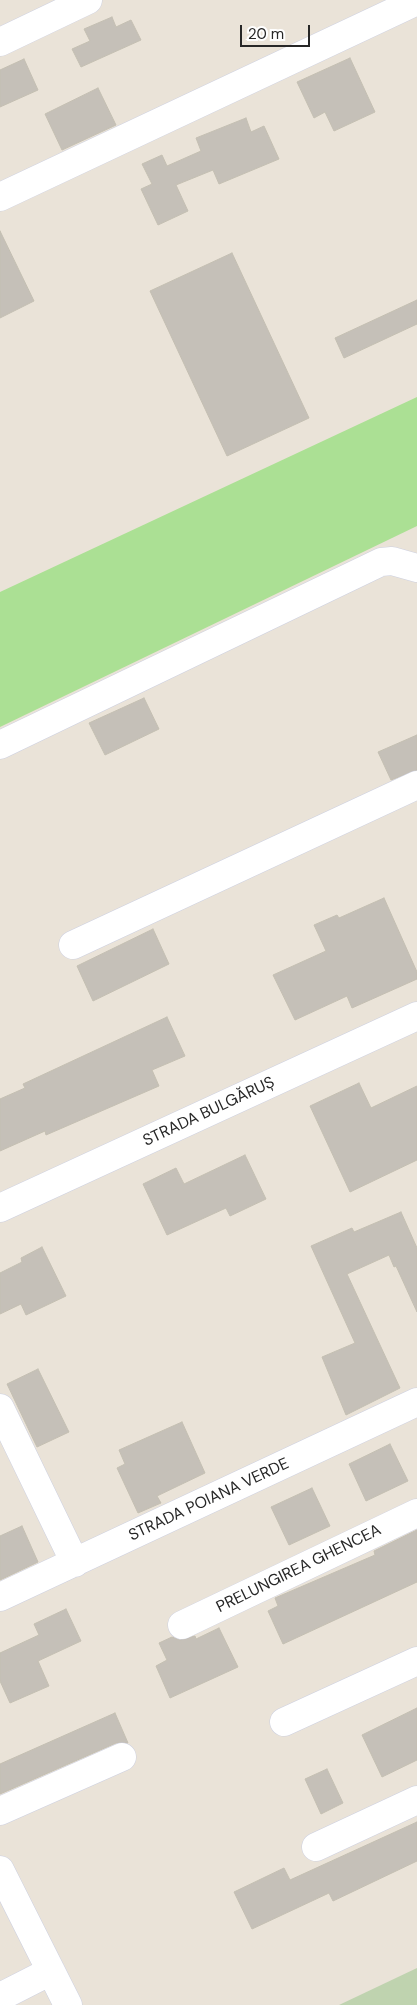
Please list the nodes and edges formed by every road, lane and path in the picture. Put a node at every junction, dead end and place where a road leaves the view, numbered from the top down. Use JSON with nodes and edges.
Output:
{"nodes":[{"id":1,"x":88,"y":0,"type":"edge"},
{"id":2,"x":417,"y":1,"type":"edge"},
{"id":3,"x":0,"y":42,"type":"edge"},
{"id":4,"x":0,"y":198,"type":"edge"},
{"id":5,"x":417,"y":568,"type":"edge"},
{"id":6,"x":0,"y":746,"type":"edge"},
{"id":7,"x":417,"y":785,"type":"edge"},
{"id":8,"x":74,"y":945,"type":"dead end"},
{"id":9,"x":417,"y":1016,"type":"edge"},
{"id":10,"x":0,"y":1208,"type":"edge"},
{"id":11,"x":417,"y":1402,"type":"edge"},
{"id":12,"x":0,"y":1408,"type":"edge"},
{"id":13,"x":417,"y":1513,"type":"edge"},
{"id":14,"x":70,"y":1565,"type":"junction"},
{"id":15,"x":0,"y":1597,"type":"edge"},
{"id":16,"x":182,"y":1625,"type":"dead end"},
{"id":17,"x":417,"y":1661,"type":"edge"},
{"id":18,"x":284,"y":1722,"type":"dead end"},
{"id":19,"x":122,"y":1757,"type":"dead end"},
{"id":20,"x":417,"y":1800,"type":"edge"},
{"id":21,"x":0,"y":1811,"type":"edge"},
{"id":22,"x":316,"y":1847,"type":"dead end"},
{"id":23,"x":0,"y":1870,"type":"edge"},
{"id":24,"x":51,"y":1971,"type":"junction"},
{"id":25,"x":0,"y":1997,"type":"edge"},
{"id":26,"x":68,"y":2005,"type":"edge"}],
"edges":[{"from":1,"to":3,"type":"street"},
{"from":2,"to":4,"type":"street"},
{"from":5,"to":6,"type":"street"},
{"from":7,"to":8,"type":"street"},
{"from":9,"to":10,"type":"street","name":"STRADA BULGĂRUȘ"},
{"from":11,"to":14,"type":"street","name":"STRADA POIANA VERDE"},
{"from":12,"to":14,"type":"street"},
{"from":13,"to":16,"type":"street","name":"PRELUNGIREA GHENCEA"},
{"from":14,"to":15,"type":"street","name":"STRADA POIANA VERDE"},
{"from":17,"to":18,"type":"street"},
{"from":19,"to":21,"type":"street"},
{"from":20,"to":22,"type":"street"},
{"from":23,"to":24,"type":"street"},
{"from":24,"to":25,"type":"street"},
{"from":24,"to":26,"type":"street"}]}
